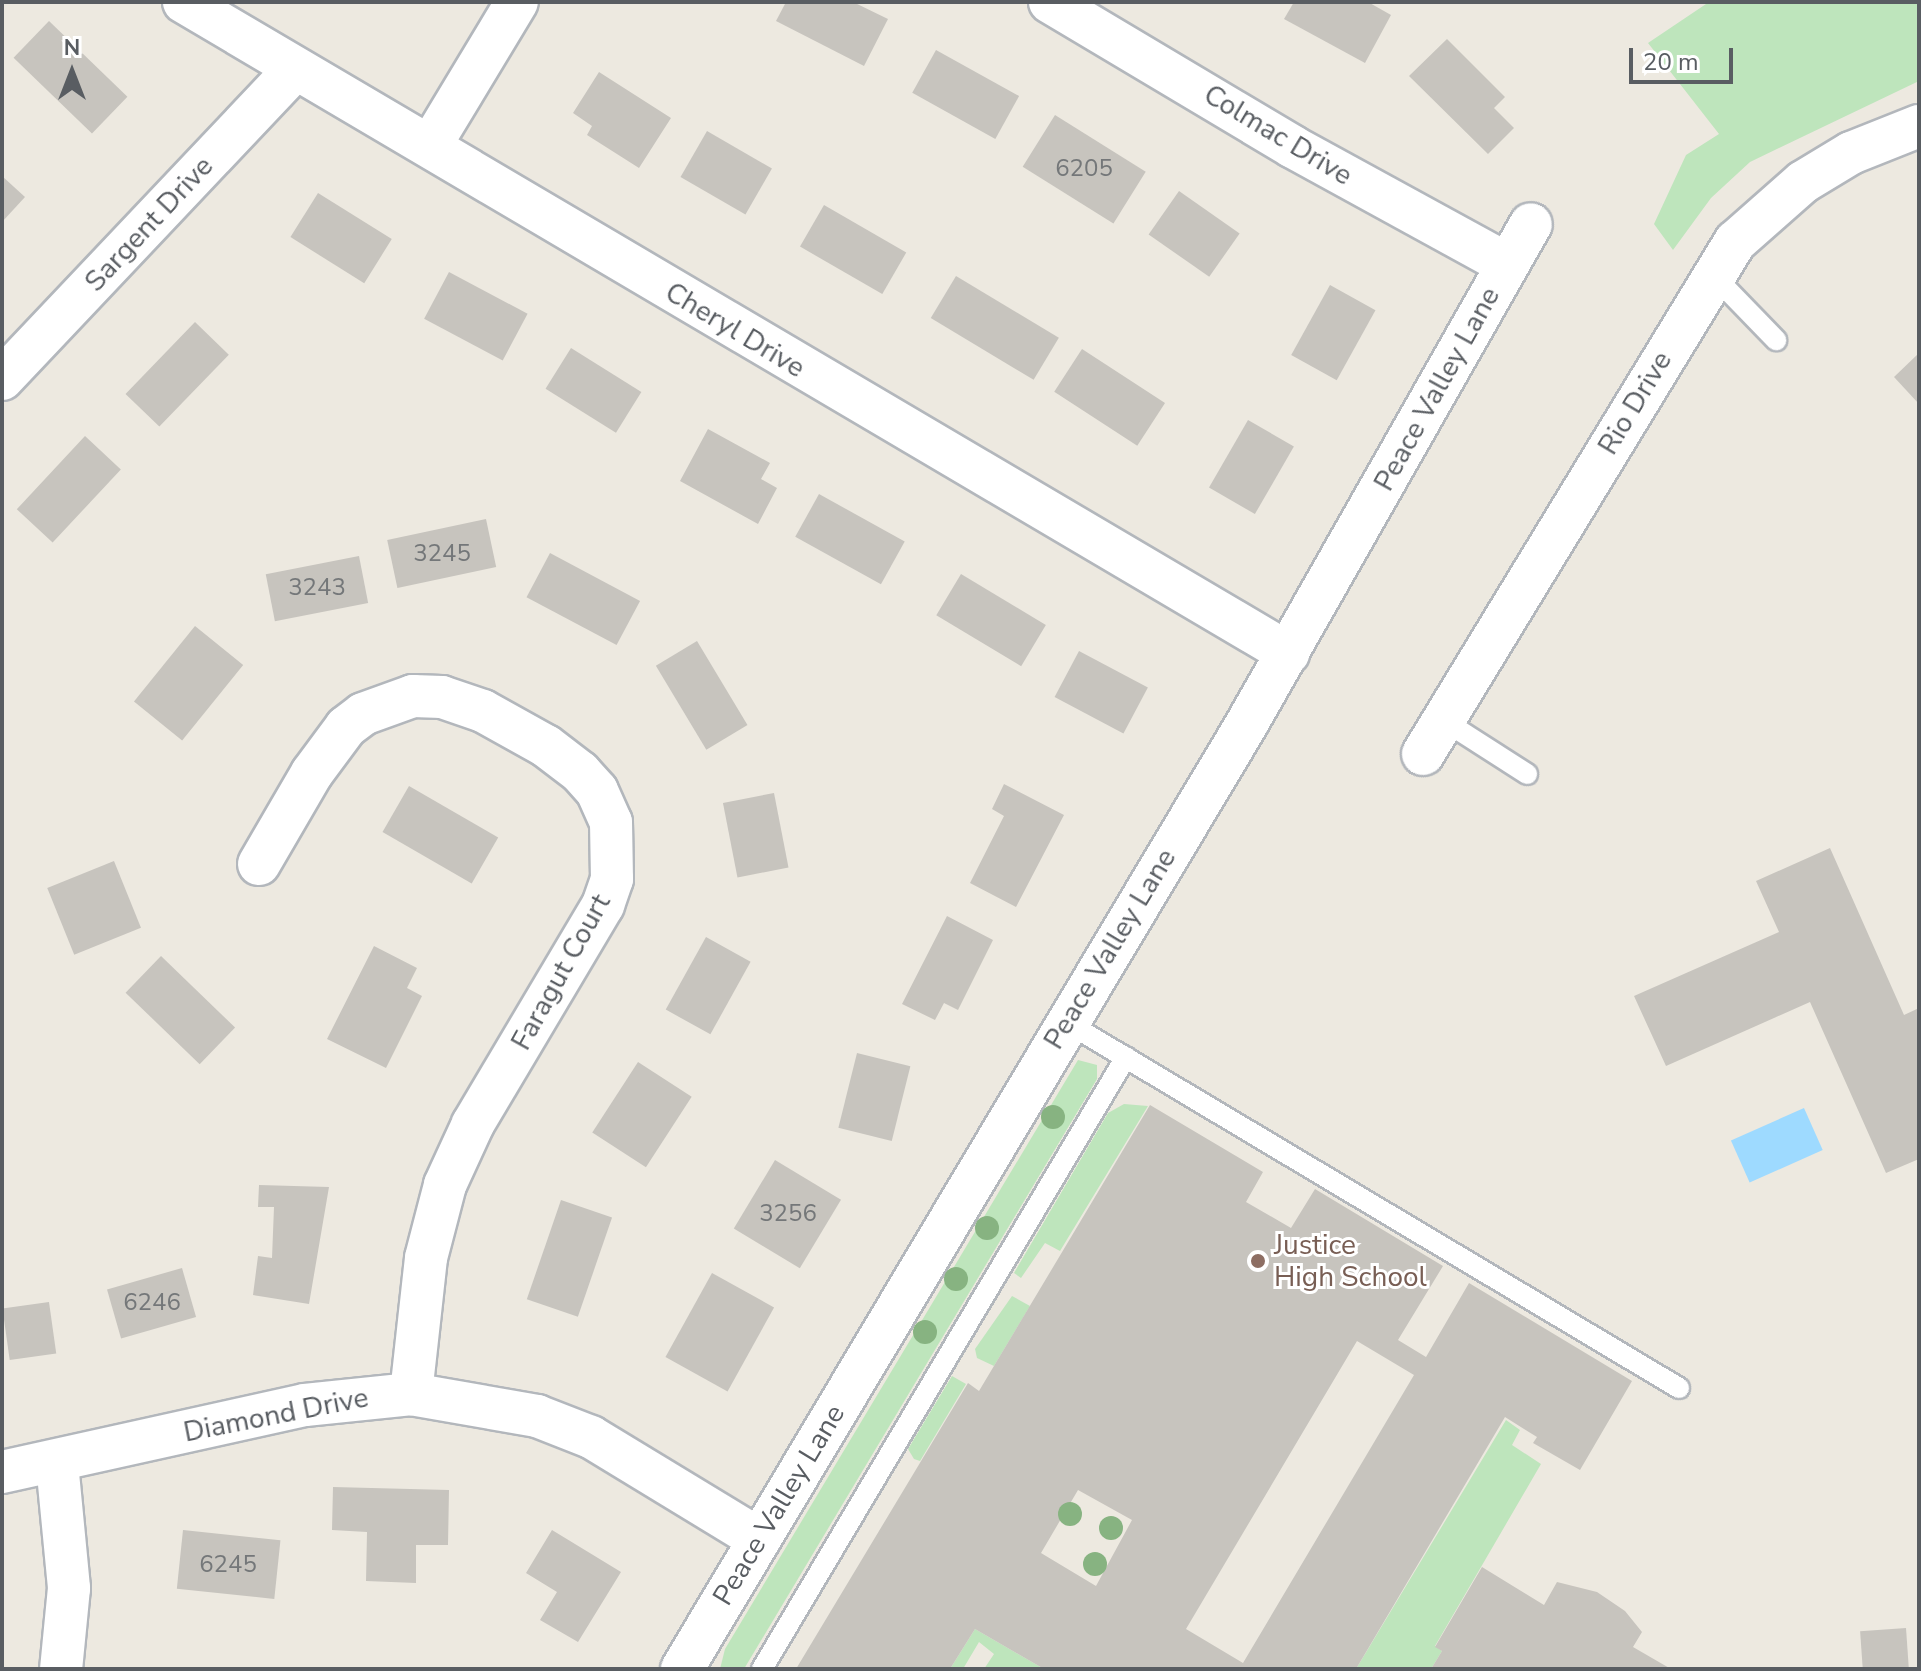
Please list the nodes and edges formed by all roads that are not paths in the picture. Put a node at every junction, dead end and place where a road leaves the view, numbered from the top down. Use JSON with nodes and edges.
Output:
{"nodes":[{"id":1,"x":184,"y":2,"type":"edge"},
{"id":2,"x":517,"y":2,"type":"edge"},
{"id":3,"x":1050,"y":2,"type":"edge"},
{"id":4,"x":295,"y":69,"type":"junction"},
{"id":5,"x":1919,"y":126,"type":"edge"},
{"id":6,"x":430,"y":146,"type":"junction"},
{"id":7,"x":1531,"y":224,"type":"dead end"},
{"id":8,"x":1507,"y":264,"type":"junction"},
{"id":9,"x":1713,"y":275,"type":"junction"},
{"id":10,"x":1776,"y":340,"type":"dead end"},
{"id":11,"x":2,"y":379,"type":"edge"},
{"id":12,"x":1288,"y":653,"type":"junction"},
{"id":13,"x":1433,"y":737,"type":"joint"},
{"id":14,"x":1527,"y":774,"type":"dead end"},
{"id":15,"x":259,"y":864,"type":"dead end"},
{"id":16,"x":1066,"y":1022,"type":"junction"},
{"id":17,"x":1126,"y":1057,"type":"junction"},
{"id":18,"x":1679,"y":1388,"type":"dead end"},
{"id":19,"x":411,"y":1394,"type":"junction"},
{"id":20,"x":57,"y":1463,"type":"junction"},
{"id":21,"x":2,"y":1472,"type":"edge"},
{"id":22,"x":759,"y":1539,"type":"junction"},
{"id":23,"x":61,"y":1669,"type":"edge"},
{"id":24,"x":682,"y":1669,"type":"edge"},
{"id":25,"x":762,"y":1669,"type":"edge"}],
"edges":[{"from":1,"to":4,"type":"street","name":"Cheryl Drive"},
{"from":2,"to":6,"type":"street"},
{"from":3,"to":8,"type":"street","name":"Colmac Drive"},
{"from":4,"to":6,"type":"street","name":"Cheryl Drive"},
{"from":4,"to":11,"type":"street","name":"Sargent Drive"},
{"from":5,"to":9,"type":"street","name":"Rio Drive"},
{"from":6,"to":12,"type":"street","name":"Cheryl Drive"},
{"from":7,"to":8,"type":"street","name":"Peace Valley Lane"},
{"from":8,"to":12,"type":"street","name":"Peace Valley Lane"},
{"from":9,"to":10,"type":"lane"},
{"from":9,"to":13,"type":"street","name":"Rio Drive"},
{"from":12,"to":16,"type":"street","name":"Peace Valley Lane"},
{"from":13,"to":14,"type":"lane"},
{"from":15,"to":19,"type":"street","name":"Faragut Court"},
{"from":16,"to":17,"type":"lane"},
{"from":16,"to":22,"type":"street","name":"Peace Valley Lane"},
{"from":17,"to":18,"type":"lane"},
{"from":17,"to":25,"type":"lane"},
{"from":19,"to":20,"type":"street","name":"Diamond Drive"},
{"from":19,"to":22,"type":"street","name":"Diamond Drive"},
{"from":20,"to":21,"type":"street","name":"Diamond Drive"},
{"from":20,"to":23,"type":"street"},
{"from":22,"to":24,"type":"street","name":"Peace Valley Lane"}]}
